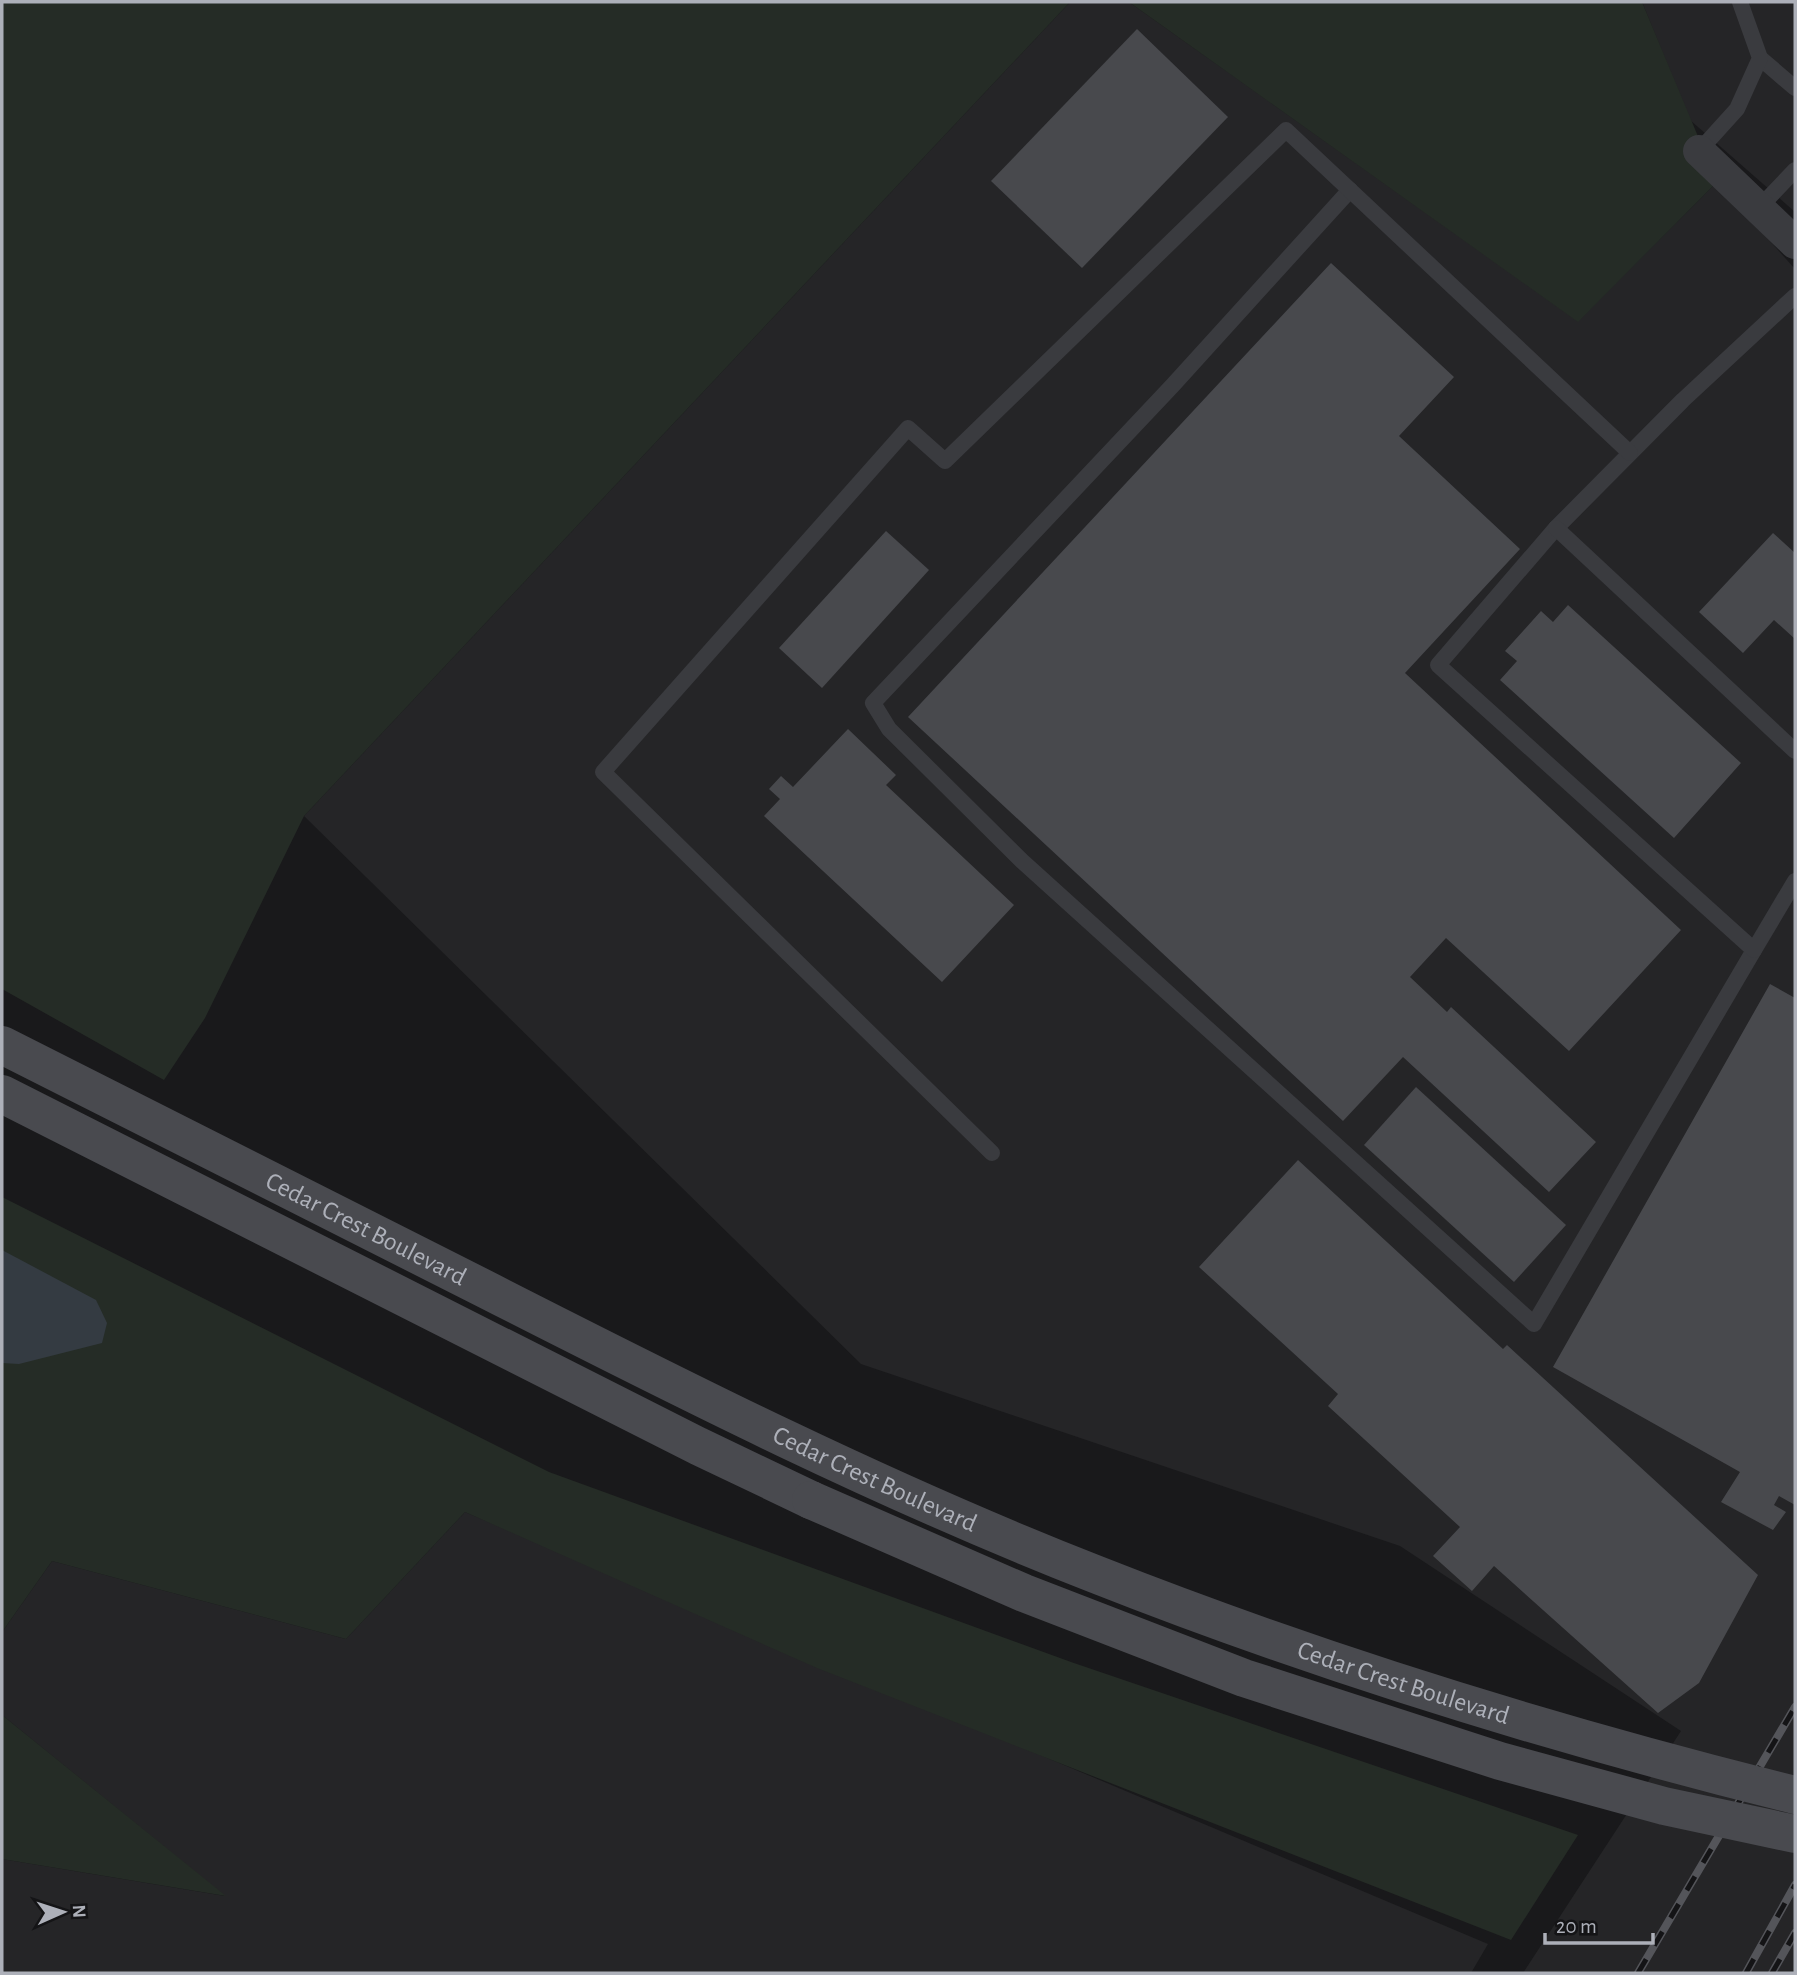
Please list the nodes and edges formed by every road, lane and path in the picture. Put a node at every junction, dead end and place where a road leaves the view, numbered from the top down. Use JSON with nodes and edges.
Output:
{"nodes":[{"id":1,"x":1740,"y":2,"type":"edge"},
{"id":2,"x":1760,"y":58,"type":"junction"},
{"id":3,"x":1795,"y":88,"type":"edge"},
{"id":4,"x":1699,"y":151,"type":"joint"},
{"id":5,"x":1795,"y":170,"type":"edge"},
{"id":6,"x":1350,"y":190,"type":"junction"},
{"id":7,"x":1758,"y":210,"type":"junction"},
{"id":8,"x":1795,"y":243,"type":"edge"},
{"id":9,"x":1795,"y":296,"type":"edge"},
{"id":10,"x":1630,"y":453,"type":"junction"},
{"id":11,"x":1556,"y":528,"type":"junction"},
{"id":12,"x":1795,"y":751,"type":"edge"},
{"id":13,"x":1795,"y":881,"type":"edge"},
{"id":14,"x":1755,"y":950,"type":"junction"},
{"id":15,"x":2,"y":1045,"type":"edge"},
{"id":16,"x":2,"y":1094,"type":"edge"},
{"id":17,"x":992,"y":1153,"type":"dead end"},
{"id":18,"x":1795,"y":1795,"type":"edge"},
{"id":19,"x":1795,"y":1834,"type":"edge"}],
"edges":[{"from":1,"to":2,"type":"lane"},
{"from":2,"to":3,"type":"lane"},
{"from":2,"to":4,"type":"lane"},
{"from":4,"to":7,"type":"street"},
{"from":5,"to":7,"type":"lane"},
{"from":6,"to":10,"type":"lane"},
{"from":6,"to":14,"type":"lane"},
{"from":6,"to":17,"type":"lane"},
{"from":7,"to":8,"type":"street"},
{"from":9,"to":10,"type":"lane"},
{"from":10,"to":11,"type":"lane"},
{"from":11,"to":12,"type":"lane"},
{"from":11,"to":14,"type":"lane"},
{"from":13,"to":14,"type":"lane"},
{"from":15,"to":18,"type":"main road","name":"Cedar Crest Boulevard","bridge":true},
{"from":16,"to":19,"type":"main road","name":"Cedar Crest Boulevard","bridge":true}]}
